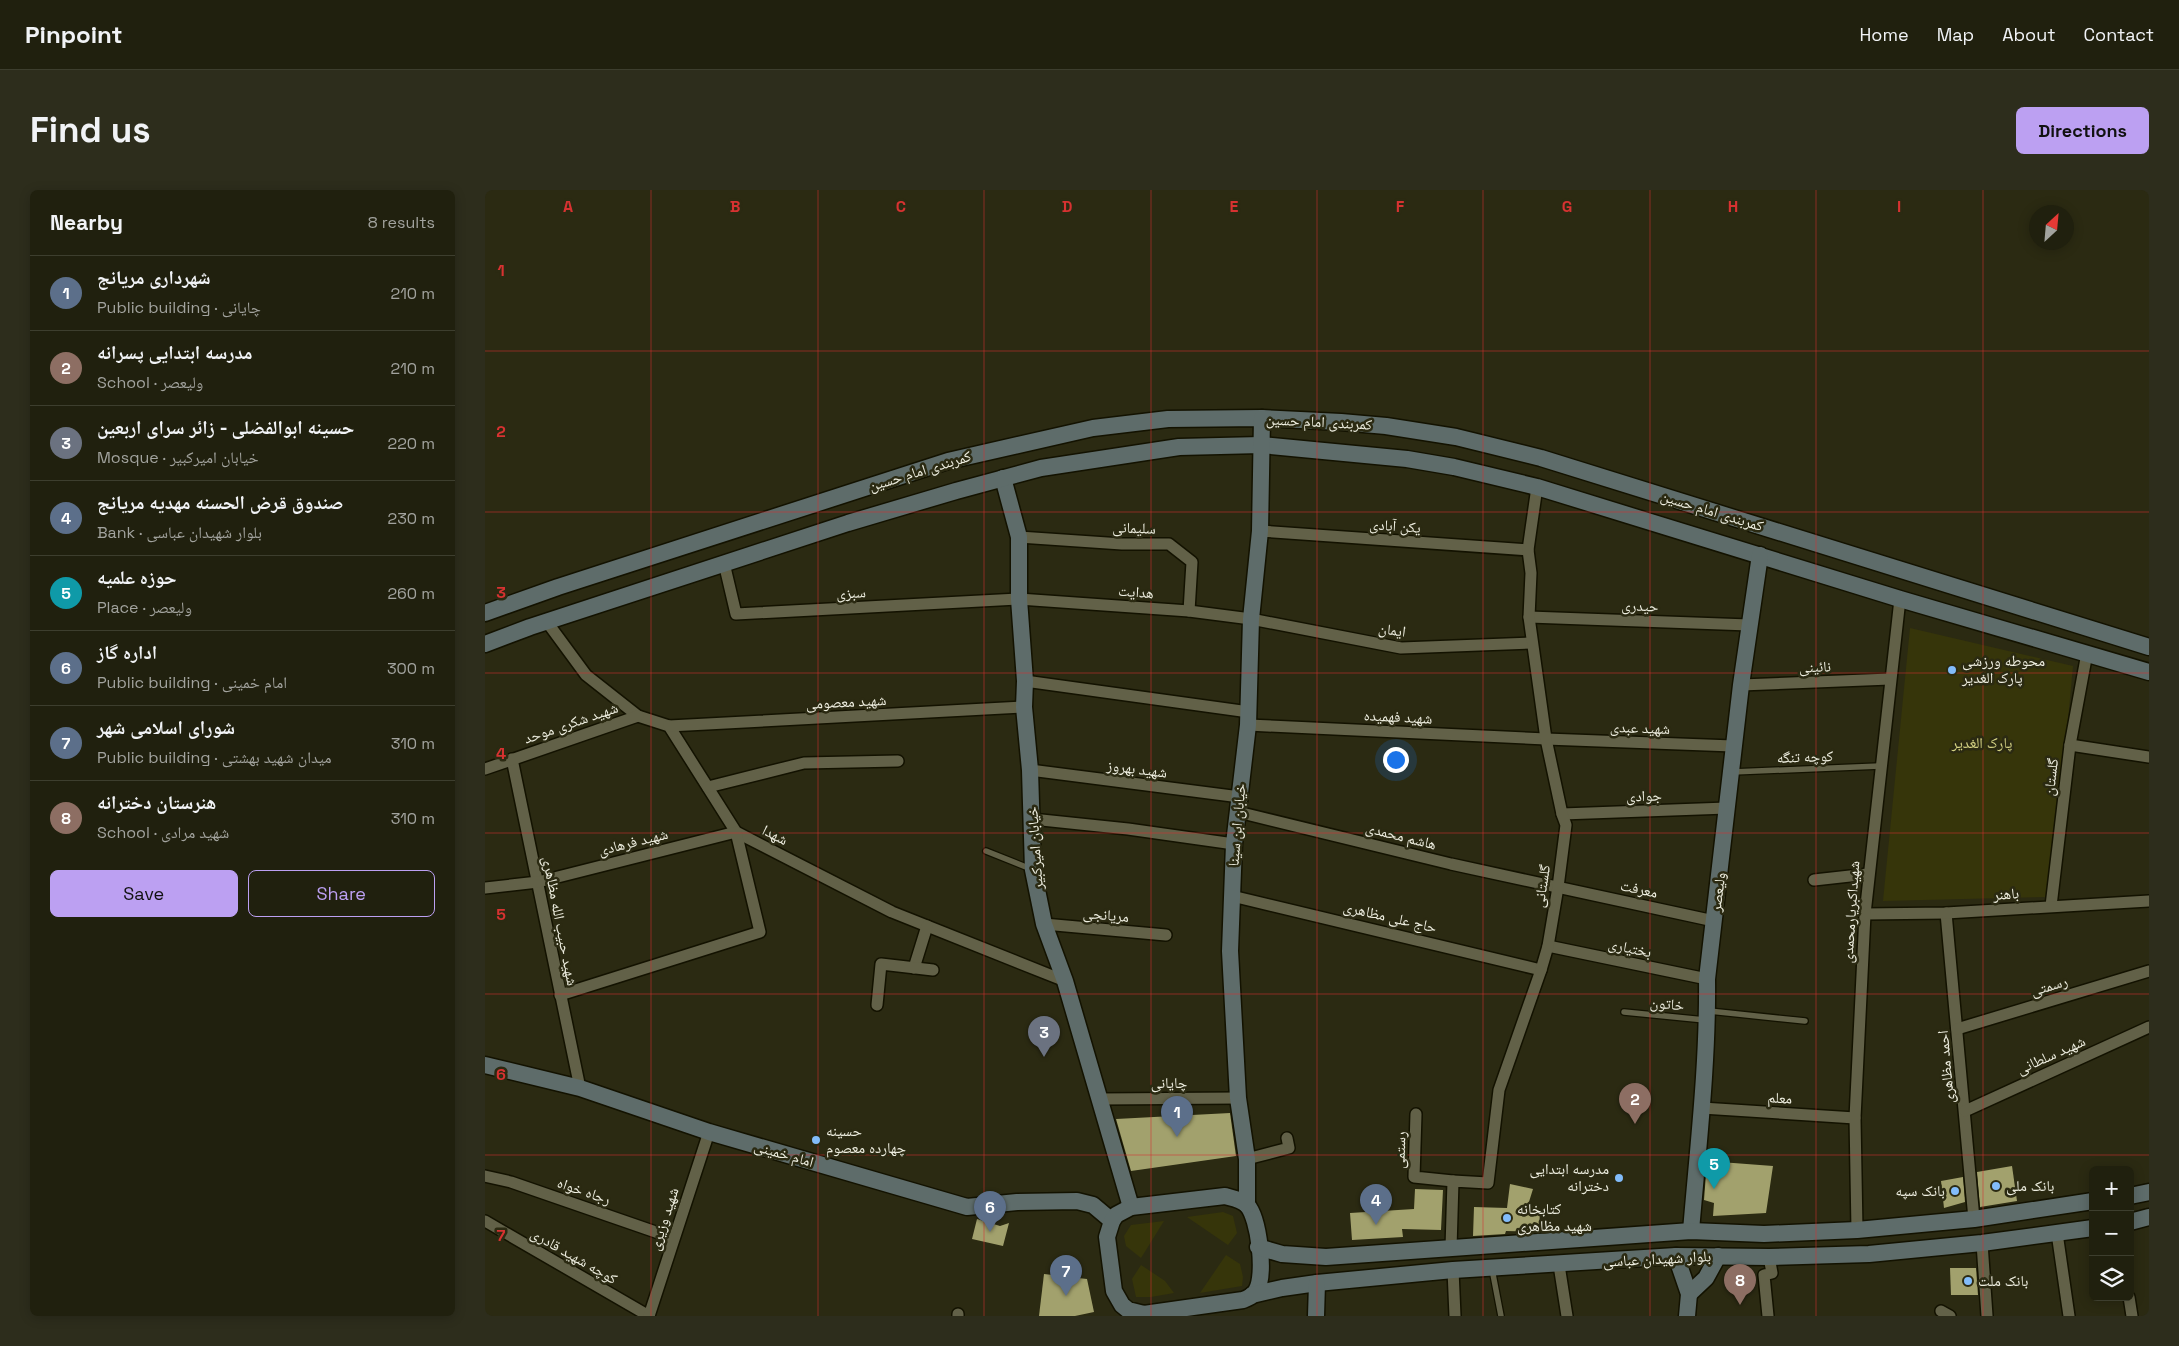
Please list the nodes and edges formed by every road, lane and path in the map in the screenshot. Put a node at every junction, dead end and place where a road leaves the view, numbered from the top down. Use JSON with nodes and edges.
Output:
{"nodes":[{"id":1,"x":1262,"y":418,"type":"junction"},
{"id":2,"x":1261,"y":445,"type":"junction"},
{"id":3,"x":1003,"y":478,"type":"junction"},
{"id":4,"x":1537,"y":487,"type":"junction"},
{"id":5,"x":1260,"y":531,"type":"junction"},
{"id":6,"x":1019,"y":537,"type":"junction"},
{"id":7,"x":1528,"y":550,"type":"junction"},
{"id":8,"x":1760,"y":555,"type":"junction"},
{"id":9,"x":724,"y":563,"type":"junction"},
{"id":10,"x":1019,"y":599,"type":"junction"},
{"id":11,"x":1900,"y":599,"type":"junction"},
{"id":12,"x":1189,"y":611,"type":"junction"},
{"id":13,"x":485,"y":613,"type":"edge"},
{"id":14,"x":1529,"y":617,"type":"junction"},
{"id":15,"x":1251,"y":619,"type":"junction"},
{"id":16,"x":547,"y":622,"type":"junction"},
{"id":17,"x":1749,"y":625,"type":"junction"},
{"id":18,"x":1532,"y":643,"type":"junction"},
{"id":19,"x":485,"y":644,"type":"edge"},
{"id":20,"x":2149,"y":647,"type":"edge"},
{"id":21,"x":2087,"y":653,"type":"junction"},
{"id":22,"x":2149,"y":672,"type":"edge"},
{"id":23,"x":1890,"y":679,"type":"junction"},
{"id":24,"x":1025,"y":680,"type":"junction"},
{"id":25,"x":1741,"y":685,"type":"junction"},
{"id":26,"x":1024,"y":707,"type":"junction"},
{"id":27,"x":638,"y":716,"type":"junction"},
{"id":28,"x":1248,"y":719,"type":"junction"},
{"id":29,"x":669,"y":726,"type":"junction"},
{"id":30,"x":1546,"y":740,"type":"junction"},
{"id":31,"x":2070,"y":745,"type":"junction"},
{"id":32,"x":1733,"y":746,"type":"junction"},
{"id":33,"x":2149,"y":758,"type":"edge"},
{"id":34,"x":511,"y":760,"type":"junction"},
{"id":35,"x":898,"y":761,"type":"dead end"},
{"id":36,"x":1880,"y":766,"type":"junction"},
{"id":37,"x":485,"y":769,"type":"edge"},
{"id":38,"x":1030,"y":770,"type":"junction"},
{"id":39,"x":1731,"y":772,"type":"junction"},
{"id":40,"x":708,"y":787,"type":"junction"},
{"id":41,"x":1239,"y":804,"type":"junction"},
{"id":42,"x":1727,"y":808,"type":"junction"},
{"id":43,"x":1562,"y":814,"type":"junction"},
{"id":44,"x":1032,"y":820,"type":"junction"},
{"id":45,"x":736,"y":832,"type":"junction"},
{"id":46,"x":1234,"y":844,"type":"junction"},
{"id":47,"x":986,"y":851,"type":"dead end"},
{"id":48,"x":1033,"y":870,"type":"junction"},
{"id":49,"x":1868,"y":874,"type":"junction"},
{"id":50,"x":1814,"y":880,"type":"dead end"},
{"id":51,"x":538,"y":882,"type":"junction"},
{"id":52,"x":1558,"y":887,"type":"junction"},
{"id":53,"x":485,"y":888,"type":"edge"},
{"id":54,"x":1232,"y":896,"type":"junction"},
{"id":55,"x":2149,"y":901,"type":"edge"},
{"id":56,"x":2051,"y":906,"type":"junction"},
{"id":57,"x":1946,"y":913,"type":"junction"},
{"id":58,"x":1865,"y":914,"type":"junction"},
{"id":59,"x":1714,"y":921,"type":"junction"},
{"id":60,"x":1043,"y":924,"type":"junction"},
{"id":61,"x":927,"y":926,"type":"junction"},
{"id":62,"x":1166,"y":935,"type":"dead end"},
{"id":63,"x":1548,"y":946,"type":"junction"},
{"id":64,"x":914,"y":968,"type":"junction"},
{"id":65,"x":933,"y":970,"type":"dead end"},
{"id":66,"x":1541,"y":970,"type":"junction"},
{"id":67,"x":2149,"y":971,"type":"edge"},
{"id":68,"x":1707,"y":979,"type":"junction"},
{"id":69,"x":1065,"y":981,"type":"junction"},
{"id":70,"x":560,"y":995,"type":"junction"},
{"id":71,"x":877,"y":1005,"type":"dead end"},
{"id":72,"x":1624,"y":1012,"type":"dead end"},
{"id":73,"x":1707,"y":1016,"type":"junction"},
{"id":74,"x":1805,"y":1021,"type":"dead end"},
{"id":75,"x":2149,"y":1027,"type":"edge"},
{"id":76,"x":1957,"y":1029,"type":"junction"},
{"id":77,"x":485,"y":1065,"type":"edge"},
{"id":78,"x":580,"y":1088,"type":"junction"},
{"id":79,"x":1238,"y":1098,"type":"junction"},
{"id":80,"x":1100,"y":1099,"type":"junction"},
{"id":81,"x":1702,"y":1108,"type":"junction"},
{"id":82,"x":1965,"y":1111,"type":"junction"},
{"id":83,"x":1416,"y":1114,"type":"dead end"},
{"id":84,"x":1855,"y":1118,"type":"junction"},
{"id":85,"x":709,"y":1132,"type":"junction"},
{"id":86,"x":1287,"y":1138,"type":"dead end"},
{"id":87,"x":1247,"y":1159,"type":"junction"},
{"id":88,"x":485,"y":1176,"type":"edge"},
{"id":89,"x":1453,"y":1181,"type":"junction"},
{"id":90,"x":2149,"y":1192,"type":"edge"},
{"id":91,"x":2134,"y":1195,"type":"edge"},
{"id":92,"x":2089,"y":1202,"type":"edge"},
{"id":93,"x":1247,"y":1205,"type":"junction"},
{"id":94,"x":1131,"y":1207,"type":"junction"},
{"id":95,"x":2149,"y":1217,"type":"edge"},
{"id":96,"x":1974,"y":1219,"type":"junction"},
{"id":97,"x":485,"y":1221,"type":"edge"},
{"id":98,"x":1112,"y":1221,"type":"junction"},
{"id":99,"x":2134,"y":1221,"type":"edge"},
{"id":100,"x":2089,"y":1229,"type":"edge"},
{"id":101,"x":1857,"y":1230,"type":"junction"},
{"id":102,"x":1691,"y":1231,"type":"junction"},
{"id":103,"x":2057,"y":1233,"type":"junction"},
{"id":104,"x":673,"y":1238,"type":"junction"},
{"id":105,"x":1982,"y":1243,"type":"junction"},
{"id":106,"x":1258,"y":1247,"type":"junction"},
{"id":107,"x":1451,"y":1248,"type":"junction"},
{"id":108,"x":1676,"y":1256,"type":"junction"},
{"id":109,"x":1718,"y":1256,"type":"junction"},
{"id":110,"x":1769,"y":1257,"type":"junction"},
{"id":111,"x":1559,"y":1265,"type":"junction"},
{"id":112,"x":1492,"y":1268,"type":"junction"},
{"id":113,"x":1453,"y":1270,"type":"junction"},
{"id":114,"x":1317,"y":1283,"type":"junction"},
{"id":115,"x":1689,"y":1294,"type":"junction"},
{"id":116,"x":1252,"y":1295,"type":"junction"},
{"id":117,"x":2130,"y":1301,"type":"edge"},
{"id":118,"x":1121,"y":1311,"type":"edge"},
{"id":119,"x":649,"y":1316,"type":"edge"},
{"id":120,"x":1315,"y":1316,"type":"edge"},
{"id":121,"x":1455,"y":1316,"type":"edge"},
{"id":122,"x":1501,"y":1316,"type":"edge"},
{"id":123,"x":1567,"y":1316,"type":"edge"},
{"id":124,"x":1687,"y":1316,"type":"edge"},
{"id":125,"x":1768,"y":1316,"type":"edge"},
{"id":126,"x":1987,"y":1316,"type":"edge"},
{"id":127,"x":2069,"y":1316,"type":"edge"},
{"id":128,"x":2132,"y":1316,"type":"edge"}],
"edges":[{"from":1,"to":2,"type":"main road","name":"خیابان ابن سینا"},
{"from":1,"to":13,"type":"main road","name":"کمربندی امام حسین"},
{"from":1,"to":20,"type":"main road","name":"کمربندی امام حسین"},
{"from":2,"to":3,"type":"main road","name":"کمربندی امام حسین"},
{"from":2,"to":4,"type":"main road","name":"کمربندی امام حسین"},
{"from":2,"to":5,"type":"main road","name":"خیابان ابن سینا"},
{"from":3,"to":6,"type":"main road","name":"خیابان امیرکبیر"},
{"from":3,"to":9,"type":"main road","name":"کمربندی امام حسین"},
{"from":4,"to":7,"type":"street","name":"گلستانی"},
{"from":4,"to":8,"type":"main road","name":"کمربندی امام حسین"},
{"from":5,"to":7,"type":"street","name":"یکن آبادی"},
{"from":5,"to":15,"type":"main road","name":"خیابان ابن سینا"},
{"from":6,"to":10,"type":"main road","name":"خیابان امیرکبیر"},
{"from":6,"to":12,"type":"street","name":"سلیمانی"},
{"from":7,"to":14,"type":"street","name":"گلستانی"},
{"from":8,"to":11,"type":"main road","name":"کمربندی امام حسین"},
{"from":8,"to":17,"type":"main road","name":"ولیعصر"},
{"from":9,"to":10,"type":"street","name":"سبزی"},
{"from":9,"to":16,"type":"main road","name":"کمربندی امام حسین"},
{"from":10,"to":12,"type":"street","name":"هدایت"},
{"from":10,"to":24,"type":"main road","name":"خیابان امیرکبیر"},
{"from":11,"to":21,"type":"main road","name":"کمربندی امام حسین"},
{"from":11,"to":23,"type":"street","name":"شهیداکبریارمحمدی"},
{"from":12,"to":15,"type":"street","name":"هدایت"},
{"from":14,"to":17,"type":"street","name":"حیدری"},
{"from":14,"to":18,"type":"street","name":"گلستانی"},
{"from":15,"to":18,"type":"street","name":"ایمان"},
{"from":15,"to":28,"type":"main road","name":"خیابان ابن سینا"},
{"from":16,"to":19,"type":"main road","name":"کمربندی امام حسین"},
{"from":16,"to":27,"type":"street"},
{"from":17,"to":25,"type":"main road","name":"ولیعصر"},
{"from":18,"to":30,"type":"street","name":"گلستانی"},
{"from":21,"to":22,"type":"main road","name":"کمربندی امام حسین"},
{"from":21,"to":31,"type":"street","name":"گلستان"},
{"from":23,"to":25,"type":"street","name":"نائینی"},
{"from":23,"to":36,"type":"street","name":"شهیداکبریارمحمدی"},
{"from":24,"to":26,"type":"main road","name":"خیابان امیرکبیر"},
{"from":24,"to":28,"type":"street","name":"شهید فهمیده"},
{"from":25,"to":32,"type":"main road","name":"ولیعصر"},
{"from":26,"to":29,"type":"street","name":"شهید معصومی"},
{"from":26,"to":38,"type":"main road","name":"خیابان امیرکبیر"},
{"from":27,"to":29,"type":"street"},
{"from":27,"to":34,"type":"street","name":"شهید شکری موحد"},
{"from":28,"to":30,"type":"street","name":"شهید فهمیده"},
{"from":28,"to":41,"type":"main road","name":"خیابان ابن سینا"},
{"from":29,"to":40,"type":"street"},
{"from":30,"to":32,"type":"street","name":"شهید عبدی"},
{"from":30,"to":43,"type":"street","name":"گلستانی"},
{"from":31,"to":33,"type":"street"},
{"from":31,"to":56,"type":"street","name":"گلستان"},
{"from":32,"to":39,"type":"main road","name":"ولیعصر"},
{"from":34,"to":37,"type":"street","name":"شهید شکری موحد"},
{"from":34,"to":51,"type":"street","name":"شهید حبیب الله مظاهری"},
{"from":35,"to":40,"type":"street"},
{"from":36,"to":39,"type":"lane","name":"کوچه تنگه"},
{"from":36,"to":49,"type":"street","name":"شهیداکبریارمحمدی"},
{"from":38,"to":41,"type":"street","name":"شهید بهروز"},
{"from":38,"to":44,"type":"main road","name":"خیابان امیرکبیر"},
{"from":39,"to":42,"type":"main road","name":"ولیعصر"},
{"from":40,"to":45,"type":"street"},
{"from":41,"to":46,"type":"main road","name":"خیابان ابن سینا"},
{"from":41,"to":52,"type":"street","name":"هاشم محمدی"},
{"from":42,"to":43,"type":"street","name":"جوادی"},
{"from":42,"to":59,"type":"main road","name":"ولیعصر"},
{"from":43,"to":52,"type":"street","name":"گلستانی"},
{"from":44,"to":46,"type":"street"},
{"from":44,"to":48,"type":"main road","name":"خیابان امیرکبیر"},
{"from":45,"to":51,"type":"street","name":"شهید فرهادی"},
{"from":45,"to":61,"type":"street","name":"شهدا"},
{"from":45,"to":70,"type":"street"},
{"from":46,"to":54,"type":"main road","name":"خیابان ابن سینا"},
{"from":47,"to":48,"type":"lane"},
{"from":48,"to":60,"type":"main road","name":"خیابان امیرکبیر"},
{"from":49,"to":50,"type":"street"},
{"from":49,"to":58,"type":"street","name":"شهیداکبریارمحمدی"},
{"from":51,"to":53,"type":"street","name":"شهید فرهادی"},
{"from":51,"to":70,"type":"street","name":"شهید حبیب الله مظاهری"},
{"from":52,"to":59,"type":"street","name":"معرفت"},
{"from":52,"to":63,"type":"street","name":"گلستانی"},
{"from":54,"to":66,"type":"street","name":"حاج علی مظاهری"},
{"from":54,"to":79,"type":"main road","name":"خیابان ابن سینا"},
{"from":55,"to":56,"type":"street","name":"باهنر"},
{"from":56,"to":57,"type":"street","name":"باهنر"},
{"from":57,"to":58,"type":"street","name":"باهنر"},
{"from":57,"to":76,"type":"street","name":"احمد مظاهری"},
{"from":58,"to":84,"type":"street","name":"شهیداکبریارمحمدی"},
{"from":59,"to":68,"type":"main road","name":"ولیعصر"},
{"from":60,"to":62,"type":"street","name":"مریانجی"},
{"from":60,"to":69,"type":"main road","name":"خیابان امیرکبیر"},
{"from":61,"to":64,"type":"street"},
{"from":61,"to":69,"type":"street","name":"شهدا"},
{"from":63,"to":66,"type":"street","name":"گلستانی"},
{"from":63,"to":68,"type":"street","name":"بختیاری"},
{"from":64,"to":65,"type":"street"},
{"from":64,"to":71,"type":"street"},
{"from":66,"to":89,"type":"street","name":"گلستانی"},
{"from":67,"to":76,"type":"street","name":"رسمتی"},
{"from":68,"to":73,"type":"main road","name":"ولیعصر"},
{"from":69,"to":80,"type":"main road","name":"خیابان امیرکبیر"},
{"from":70,"to":78,"type":"street","name":"شهید حبیب الله مظاهری"},
{"from":72,"to":73,"type":"lane","name":"خاتون"},
{"from":73,"to":74,"type":"lane","name":"خاتون"},
{"from":73,"to":81,"type":"main road","name":"ولیعصر"},
{"from":75,"to":82,"type":"street","name":"شهید سلطانی"},
{"from":76,"to":82,"type":"street","name":"احمد مظاهری"},
{"from":77,"to":78,"type":"main road","name":"امام خمینی"},
{"from":78,"to":85,"type":"main road","name":"امام خمینی"},
{"from":79,"to":80,"type":"street","name":"چایانی"},
{"from":79,"to":87,"type":"main road","name":"خیابان ابن سینا"},
{"from":80,"to":94,"type":"main road","name":"خیابان امیرکبیر"},
{"from":81,"to":84,"type":"street","name":"معلم"},
{"from":81,"to":102,"type":"main road","name":"ولیعصر"},
{"from":82,"to":96,"type":"street","name":"احمد مظاهری"},
{"from":83,"to":89,"type":"street","name":"رستمی"},
{"from":84,"to":101,"type":"street","name":"شهیداکبریارمحمدی"},
{"from":85,"to":98,"type":"main road","name":"امام خمینی"},
{"from":85,"to":104,"type":"street","name":"شهید وزیری"},
{"from":86,"to":87,"type":"street"},
{"from":87,"to":93,"type":"main road","name":"خیابان ابن سینا"},
{"from":88,"to":104,"type":"street","name":"رجاه خواه"},
{"from":89,"to":107,"type":"street"},
{"from":90,"to":91,"type":"main road"},
{"from":92,"to":96,"type":"main road","name":"بلوار شهیدان عباسی"},
{"from":93,"to":94,"type":"main road"},
{"from":93,"to":106,"type":"main road"},
{"from":94,"to":98,"type":"main road"},
{"from":95,"to":99,"type":"main road"},
{"from":96,"to":101,"type":"main road","name":"بلوار شهیدان عباسی"},
{"from":97,"to":119,"type":"street","name":"کوچه شهید قادری"},
{"from":98,"to":118,"type":"main road"},
{"from":100,"to":103,"type":"main road","name":"بلوار شهیدان عباسی"},
{"from":101,"to":102,"type":"main road","name":"بلوار شهیدان عباسی"},
{"from":102,"to":107,"type":"main road","name":"بلوار شهیدان عباسی"},
{"from":103,"to":105,"type":"main road","name":"بلوار شهیدان عباسی"},
{"from":103,"to":127,"type":"street"},
{"from":104,"to":119,"type":"street","name":"شهید وزیری"},
{"from":105,"to":110,"type":"main road","name":"بلوار شهیدان عباسی"},
{"from":105,"to":126,"type":"street"},
{"from":106,"to":107,"type":"main road","name":"بلوار شهیدان عباسی"},
{"from":106,"to":116,"type":"main road"},
{"from":108,"to":109,"type":"main road","name":"بلوار شهیدان عباسی"},
{"from":108,"to":111,"type":"main road","name":"بلوار شهیدان عباسی"},
{"from":108,"to":115,"type":"main road"},
{"from":109,"to":110,"type":"main road","name":"بلوار شهیدان عباسی"},
{"from":109,"to":115,"type":"main road"},
{"from":110,"to":125,"type":"street"},
{"from":111,"to":112,"type":"main road","name":"بلوار شهیدان عباسی"},
{"from":111,"to":123,"type":"street"},
{"from":112,"to":113,"type":"main road","name":"بلوار شهیدان عباسی"},
{"from":112,"to":122,"type":"lane"},
{"from":113,"to":114,"type":"main road","name":"بلوار شهیدان عباسی"},
{"from":113,"to":121,"type":"street"},
{"from":114,"to":116,"type":"main road","name":"بلوار شهیدان عباسی"},
{"from":114,"to":120,"type":"main road"},
{"from":115,"to":124,"type":"main road"},
{"from":116,"to":118,"type":"main road"},
{"from":117,"to":128,"type":"street"}]}
